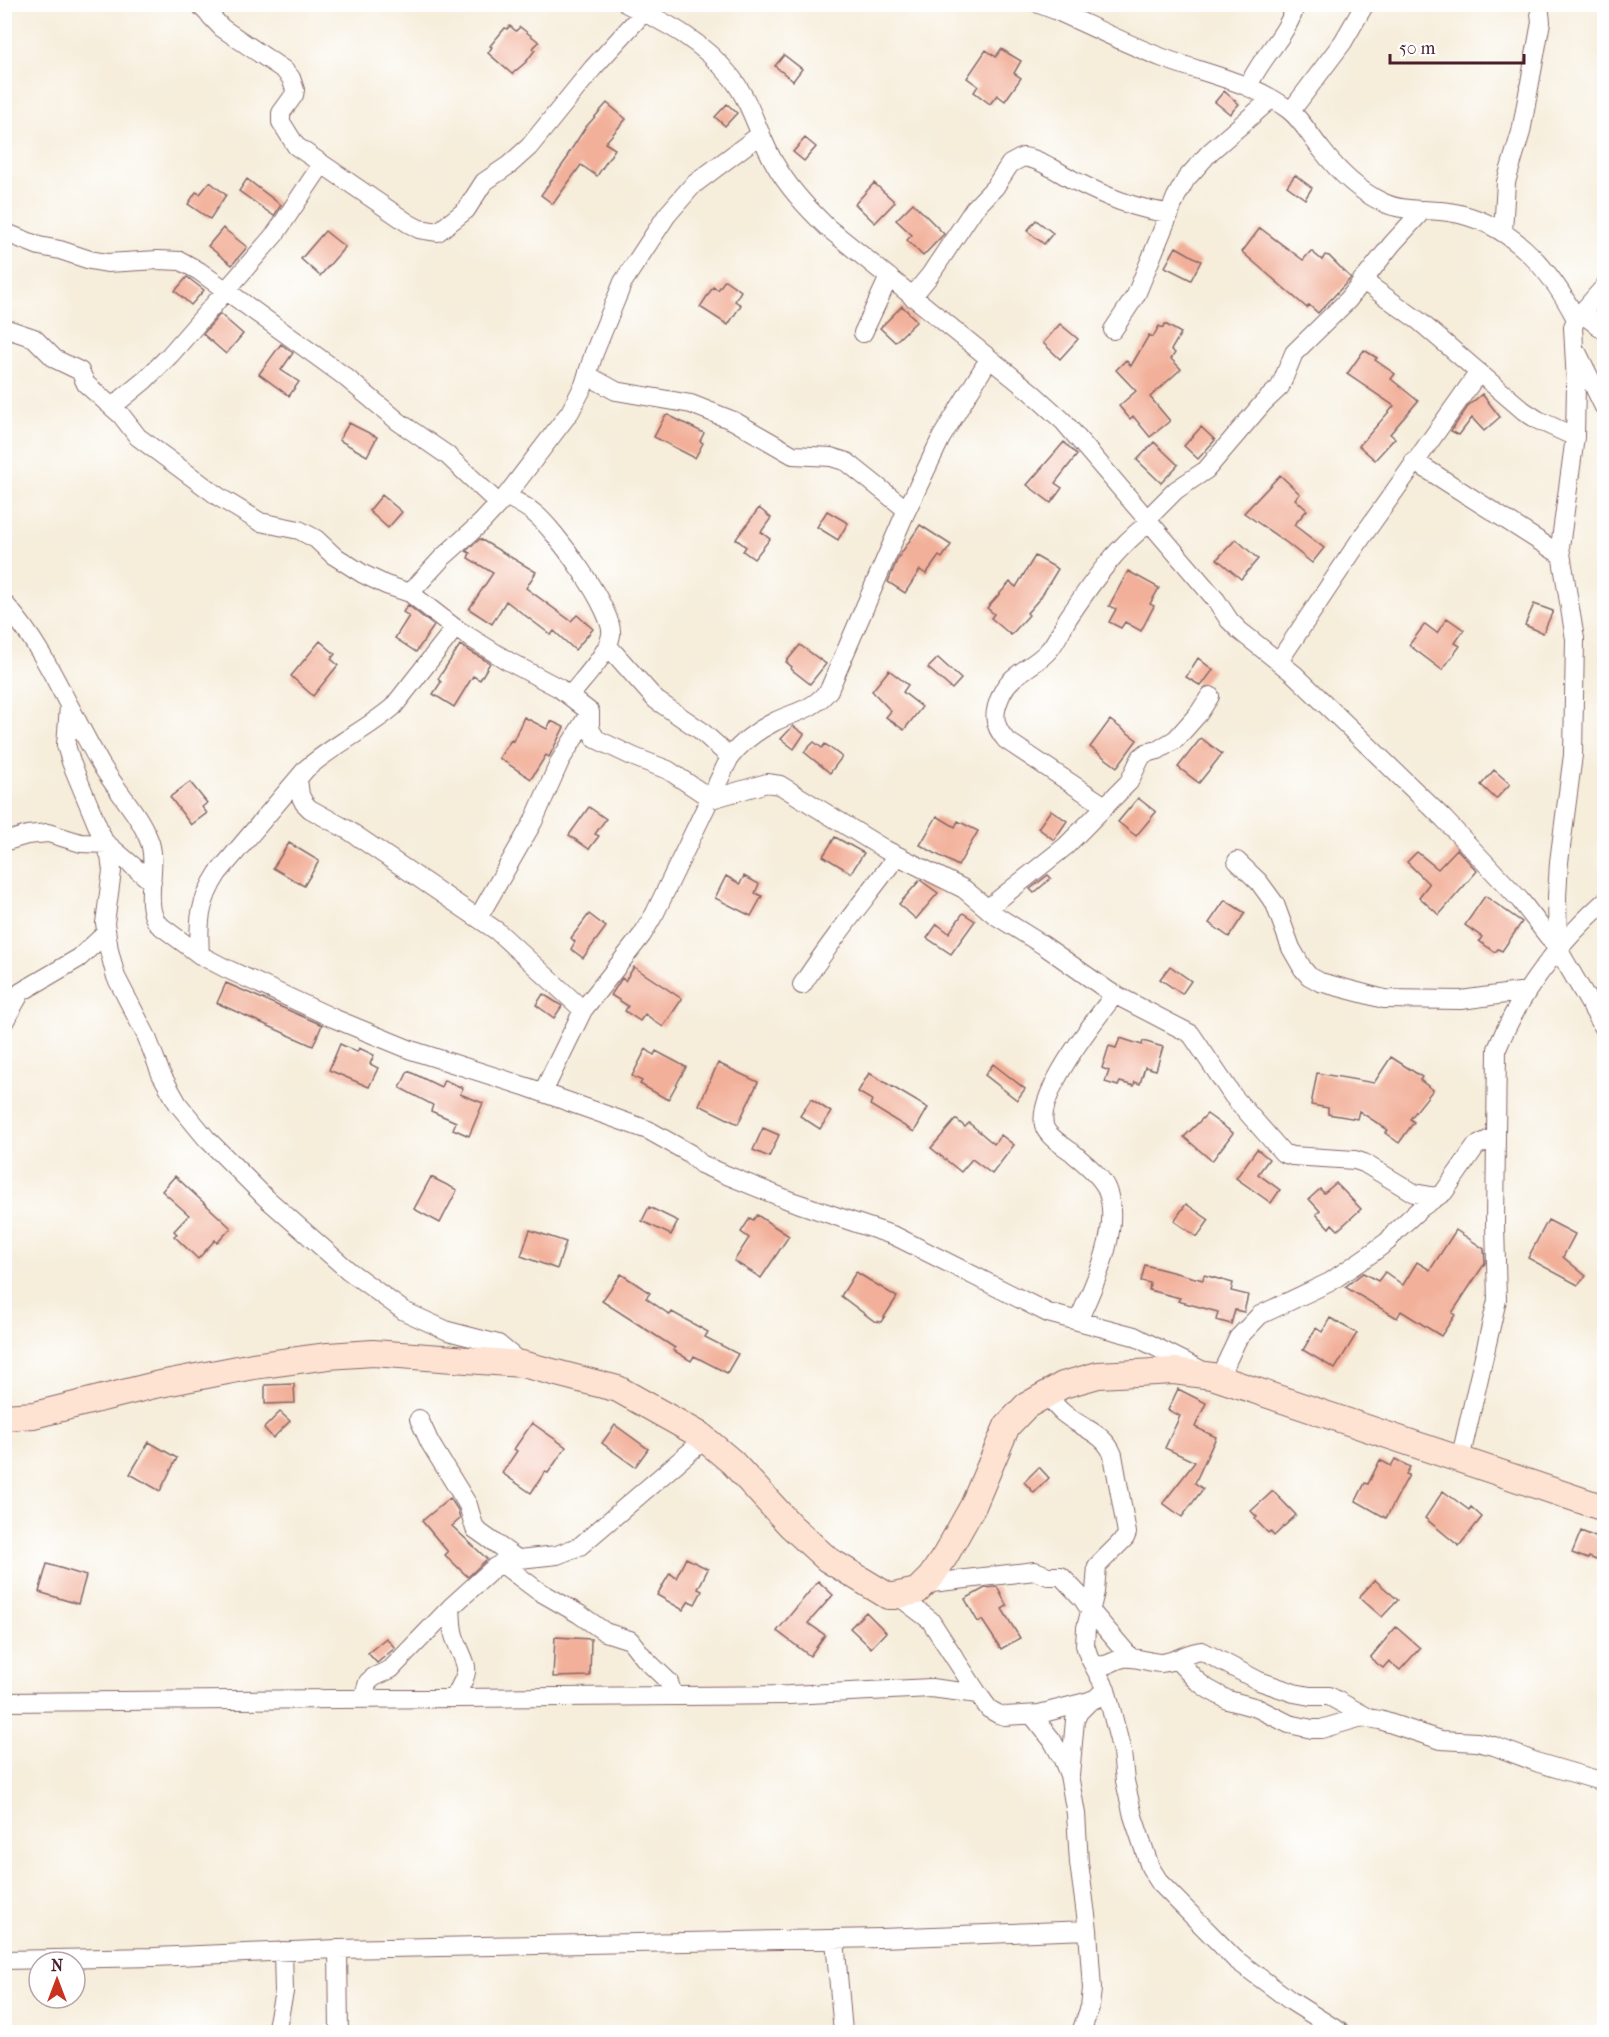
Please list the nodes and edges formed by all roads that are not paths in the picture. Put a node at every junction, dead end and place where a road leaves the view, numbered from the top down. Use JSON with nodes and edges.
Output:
{"nodes":[{"id":1,"x":199,"y":4,"type":"edge"},
{"id":2,"x":627,"y":4,"type":"edge"},
{"id":3,"x":1039,"y":4,"type":"edge"},
{"id":4,"x":1296,"y":4,"type":"edge"},
{"id":5,"x":1365,"y":4,"type":"edge"},
{"id":6,"x":1542,"y":8,"type":"edge"},
{"id":7,"x":644,"y":12,"type":"junction"},
{"id":8,"x":1248,"y":87,"type":"junction"},
{"id":9,"x":1271,"y":99,"type":"junction"},
{"id":10,"x":1291,"y":111,"type":"junction"},
{"id":11,"x":761,"y":134,"type":"junction"},
{"id":12,"x":322,"y":164,"type":"junction"},
{"id":13,"x":1423,"y":210,"type":"junction"},
{"id":14,"x":1170,"y":213,"type":"junction"},
{"id":15,"x":4,"y":232,"type":"edge"},
{"id":16,"x":1503,"y":232,"type":"junction"},
{"id":17,"x":889,"y":277,"type":"junction"},
{"id":18,"x":1362,"y":280,"type":"junction"},
{"id":19,"x":1605,"y":287,"type":"edge"},
{"id":20,"x":224,"y":291,"type":"junction"},
{"id":21,"x":912,"y":297,"type":"junction"},
{"id":22,"x":1578,"y":316,"type":"junction"},
{"id":23,"x":4,"y":328,"type":"edge"},
{"id":24,"x":1113,"y":330,"type":"dead end"},
{"id":25,"x":1605,"y":330,"type":"edge"},
{"id":26,"x":863,"y":333,"type":"dead end"},
{"id":27,"x":1575,"y":349,"type":"junction"},
{"id":28,"x":989,"y":359,"type":"junction"},
{"id":29,"x":1479,"y":372,"type":"junction"},
{"id":30,"x":587,"y":375,"type":"junction"},
{"id":31,"x":112,"y":407,"type":"junction"},
{"id":32,"x":1605,"y":407,"type":"edge"},
{"id":33,"x":1575,"y":437,"type":"junction"},
{"id":34,"x":1414,"y":461,"type":"junction"},
{"id":35,"x":503,"y":500,"type":"junction"},
{"id":36,"x":907,"y":510,"type":"junction"},
{"id":37,"x":1148,"y":522,"type":"junction"},
{"id":38,"x":1561,"y":555,"type":"junction"},
{"id":39,"x":410,"y":593,"type":"junction"},
{"id":40,"x":4,"y":603,"type":"edge"},
{"id":41,"x":455,"y":628,"type":"junction"},
{"id":42,"x":609,"y":646,"type":"junction"},
{"id":43,"x":1279,"y":662,"type":"junction"},
{"id":44,"x":570,"y":696,"type":"junction"},
{"id":45,"x":1210,"y":696,"type":"dead end"},
{"id":46,"x":69,"y":706,"type":"junction"},
{"id":47,"x":590,"y":712,"type":"junction"},
{"id":48,"x":730,"y":757,"type":"junction"},
{"id":49,"x":298,"y":779,"type":"junction"},
{"id":50,"x":709,"y":799,"type":"junction"},
{"id":51,"x":1105,"y":806,"type":"junction"},
{"id":52,"x":4,"y":842,"type":"edge"},
{"id":53,"x":106,"y":844,"type":"junction"},
{"id":54,"x":897,"y":856,"type":"junction"},
{"id":55,"x":1237,"y":861,"type":"dead end"},
{"id":56,"x":152,"y":882,"type":"junction"},
{"id":57,"x":1605,"y":902,"type":"edge"},
{"id":58,"x":988,"y":908,"type":"junction"},
{"id":59,"x":478,"y":918,"type":"junction"},
{"id":60,"x":106,"y":933,"type":"junction"},
{"id":61,"x":1558,"y":949,"type":"junction"},
{"id":62,"x":200,"y":955,"type":"junction"},
{"id":63,"x":802,"y":985,"type":"dead end"},
{"id":64,"x":1527,"y":991,"type":"junction"},
{"id":65,"x":1115,"y":994,"type":"junction"},
{"id":66,"x":583,"y":1010,"type":"junction"},
{"id":67,"x":4,"y":1022,"type":"edge"},
{"id":68,"x":1605,"y":1028,"type":"edge"},
{"id":69,"x":543,"y":1092,"type":"junction"},
{"id":70,"x":1496,"y":1136,"type":"junction"},
{"id":71,"x":1437,"y":1197,"type":"junction"},
{"id":72,"x":1078,"y":1321,"type":"junction"},
{"id":73,"x":522,"y":1364,"type":"junction"},
{"id":74,"x":1215,"y":1377,"type":"junction"},
{"id":75,"x":1046,"y":1394,"type":"junction"},
{"id":76,"x":4,"y":1417,"type":"edge"},
{"id":77,"x":419,"y":1419,"type":"dead end"},
{"id":78,"x":705,"y":1439,"type":"junction"},
{"id":79,"x":1460,"y":1460,"type":"junction"},
{"id":80,"x":1605,"y":1508,"type":"edge"},
{"id":81,"x":509,"y":1561,"type":"junction"},
{"id":82,"x":923,"y":1584,"type":"junction"},
{"id":83,"x":897,"y":1595,"type":"junction"},
{"id":84,"x":451,"y":1607,"type":"junction"},
{"id":85,"x":1090,"y":1610,"type":"junction"},
{"id":86,"x":1131,"y":1658,"type":"junction"},
{"id":87,"x":1177,"y":1660,"type":"junction"},
{"id":88,"x":1093,"y":1664,"type":"junction"},
{"id":89,"x":1106,"y":1689,"type":"junction"},
{"id":90,"x":978,"y":1694,"type":"junction"},
{"id":91,"x":673,"y":1696,"type":"junction"},
{"id":92,"x":454,"y":1698,"type":"junction"},
{"id":93,"x":363,"y":1699,"type":"junction"},
{"id":94,"x":1091,"y":1700,"type":"junction"},
{"id":95,"x":4,"y":1702,"type":"edge"},
{"id":96,"x":1032,"y":1714,"type":"junction"},
{"id":97,"x":1371,"y":1718,"type":"junction"},
{"id":98,"x":1069,"y":1778,"type":"junction"},
{"id":99,"x":1605,"y":1782,"type":"edge"},
{"id":100,"x":1088,"y":1930,"type":"junction"},
{"id":101,"x":835,"y":1940,"type":"junction"},
{"id":102,"x":338,"y":1949,"type":"junction"},
{"id":103,"x":284,"y":1951,"type":"junction"},
{"id":104,"x":4,"y":1960,"type":"edge"},
{"id":105,"x":276,"y":2032,"type":"edge"},
{"id":106,"x":339,"y":2032,"type":"edge"},
{"id":107,"x":843,"y":2032,"type":"edge"},
{"id":108,"x":1082,"y":2032,"type":"edge"},
{"id":109,"x":1340,"y":2032,"type":"edge"}],
"edges":[{"from":1,"to":12,"type":"street"},
{"from":2,"to":7,"type":"street"},
{"from":3,"to":8,"type":"street"},
{"from":4,"to":8,"type":"street"},
{"from":5,"to":10,"type":"street"},
{"from":6,"to":16,"type":"street"},
{"from":7,"to":11,"type":"street"},
{"from":7,"to":12,"type":"street"},
{"from":8,"to":9,"type":"street"},
{"from":9,"to":10,"type":"street"},
{"from":9,"to":14,"type":"street"},
{"from":10,"to":13,"type":"street"},
{"from":11,"to":17,"type":"street"},
{"from":11,"to":30,"type":"street"},
{"from":12,"to":20,"type":"street"},
{"from":13,"to":16,"type":"street"},
{"from":13,"to":18,"type":"street"},
{"from":14,"to":21,"type":"street"},
{"from":14,"to":24,"type":"street"},
{"from":15,"to":20,"type":"street"},
{"from":16,"to":22,"type":"street"},
{"from":17,"to":21,"type":"street"},
{"from":17,"to":26,"type":"street"},
{"from":18,"to":29,"type":"street"},
{"from":18,"to":37,"type":"street"},
{"from":19,"to":22,"type":"street"},
{"from":20,"to":31,"type":"street"},
{"from":20,"to":35,"type":"street"},
{"from":21,"to":28,"type":"street"},
{"from":22,"to":25,"type":"street"},
{"from":22,"to":27,"type":"street"},
{"from":23,"to":31,"type":"street"},
{"from":27,"to":32,"type":"street"},
{"from":27,"to":33,"type":"street"},
{"from":28,"to":36,"type":"street"},
{"from":28,"to":37,"type":"street"},
{"from":29,"to":33,"type":"street"},
{"from":29,"to":34,"type":"street"},
{"from":30,"to":35,"type":"street"},
{"from":30,"to":36,"type":"street"},
{"from":31,"to":39,"type":"street"},
{"from":33,"to":38,"type":"street"},
{"from":34,"to":38,"type":"street"},
{"from":34,"to":43,"type":"street"},
{"from":35,"to":39,"type":"street"},
{"from":35,"to":42,"type":"street"},
{"from":36,"to":48,"type":"street"},
{"from":37,"to":43,"type":"street"},
{"from":37,"to":51,"type":"street"},
{"from":38,"to":61,"type":"street"},
{"from":39,"to":41,"type":"street"},
{"from":40,"to":46,"type":"street"},
{"from":41,"to":44,"type":"street"},
{"from":41,"to":49,"type":"street"},
{"from":42,"to":44,"type":"street"},
{"from":42,"to":48,"type":"street"},
{"from":43,"to":61,"type":"street"},
{"from":44,"to":47,"type":"street"},
{"from":45,"to":51,"type":"street"},
{"from":46,"to":53,"type":"street"},
{"from":46,"to":56,"type":"street"},
{"from":47,"to":50,"type":"street"},
{"from":47,"to":59,"type":"street"},
{"from":48,"to":50,"type":"street"},
{"from":49,"to":59,"type":"street"},
{"from":49,"to":62,"type":"street"},
{"from":50,"to":54,"type":"street"},
{"from":50,"to":66,"type":"street"},
{"from":51,"to":58,"type":"street"},
{"from":52,"to":53,"type":"street"},
{"from":53,"to":56,"type":"street"},
{"from":53,"to":60,"type":"street"},
{"from":54,"to":58,"type":"street"},
{"from":54,"to":63,"type":"street"},
{"from":55,"to":64,"type":"street"},
{"from":56,"to":62,"type":"street"},
{"from":57,"to":61,"type":"street"},
{"from":58,"to":65,"type":"street"},
{"from":59,"to":66,"type":"street"},
{"from":60,"to":67,"type":"street"},
{"from":60,"to":73,"type":"street"},
{"from":61,"to":64,"type":"street"},
{"from":61,"to":68,"type":"street"},
{"from":62,"to":69,"type":"street"},
{"from":64,"to":70,"type":"street"},
{"from":65,"to":71,"type":"street"},
{"from":65,"to":72,"type":"street"},
{"from":66,"to":69,"type":"street"},
{"from":69,"to":72,"type":"street"},
{"from":70,"to":71,"type":"street"},
{"from":70,"to":79,"type":"street"},
{"from":71,"to":74,"type":"street"},
{"from":72,"to":74,"type":"street"},
{"from":73,"to":76,"type":"street"},
{"from":73,"to":78,"type":"street"},
{"from":74,"to":75,"type":"street"},
{"from":74,"to":79,"type":"street"},
{"from":75,"to":82,"type":"street"},
{"from":75,"to":85,"type":"street"},
{"from":77,"to":81,"type":"street"},
{"from":78,"to":81,"type":"street"},
{"from":78,"to":83,"type":"street"},
{"from":79,"to":80,"type":"street"},
{"from":81,"to":84,"type":"street"},
{"from":81,"to":91,"type":"street"},
{"from":82,"to":83,"type":"street"},
{"from":82,"to":85,"type":"street"},
{"from":83,"to":90,"type":"street"},
{"from":84,"to":92,"type":"street"},
{"from":84,"to":93,"type":"street"},
{"from":85,"to":86,"type":"street"},
{"from":85,"to":88,"type":"street"},
{"from":86,"to":87,"type":"street"},
{"from":86,"to":88,"type":"street"},
{"from":87,"to":97,"type":"street"},
{"from":87,"to":97,"type":"street"},
{"from":88,"to":89,"type":"street"},
{"from":89,"to":94,"type":"street"},
{"from":89,"to":109,"type":"street"},
{"from":90,"to":91,"type":"street"},
{"from":90,"to":96,"type":"street"},
{"from":91,"to":92,"type":"street"},
{"from":92,"to":93,"type":"street"},
{"from":93,"to":95,"type":"street"},
{"from":94,"to":96,"type":"street"},
{"from":94,"to":98,"type":"street"},
{"from":96,"to":98,"type":"street"},
{"from":97,"to":99,"type":"street"},
{"from":98,"to":100,"type":"street"},
{"from":100,"to":101,"type":"street"},
{"from":100,"to":108,"type":"street"},
{"from":101,"to":102,"type":"street"},
{"from":101,"to":107,"type":"street"},
{"from":102,"to":103,"type":"street"},
{"from":102,"to":106,"type":"street"},
{"from":103,"to":104,"type":"street"},
{"from":103,"to":105,"type":"street"}]}
